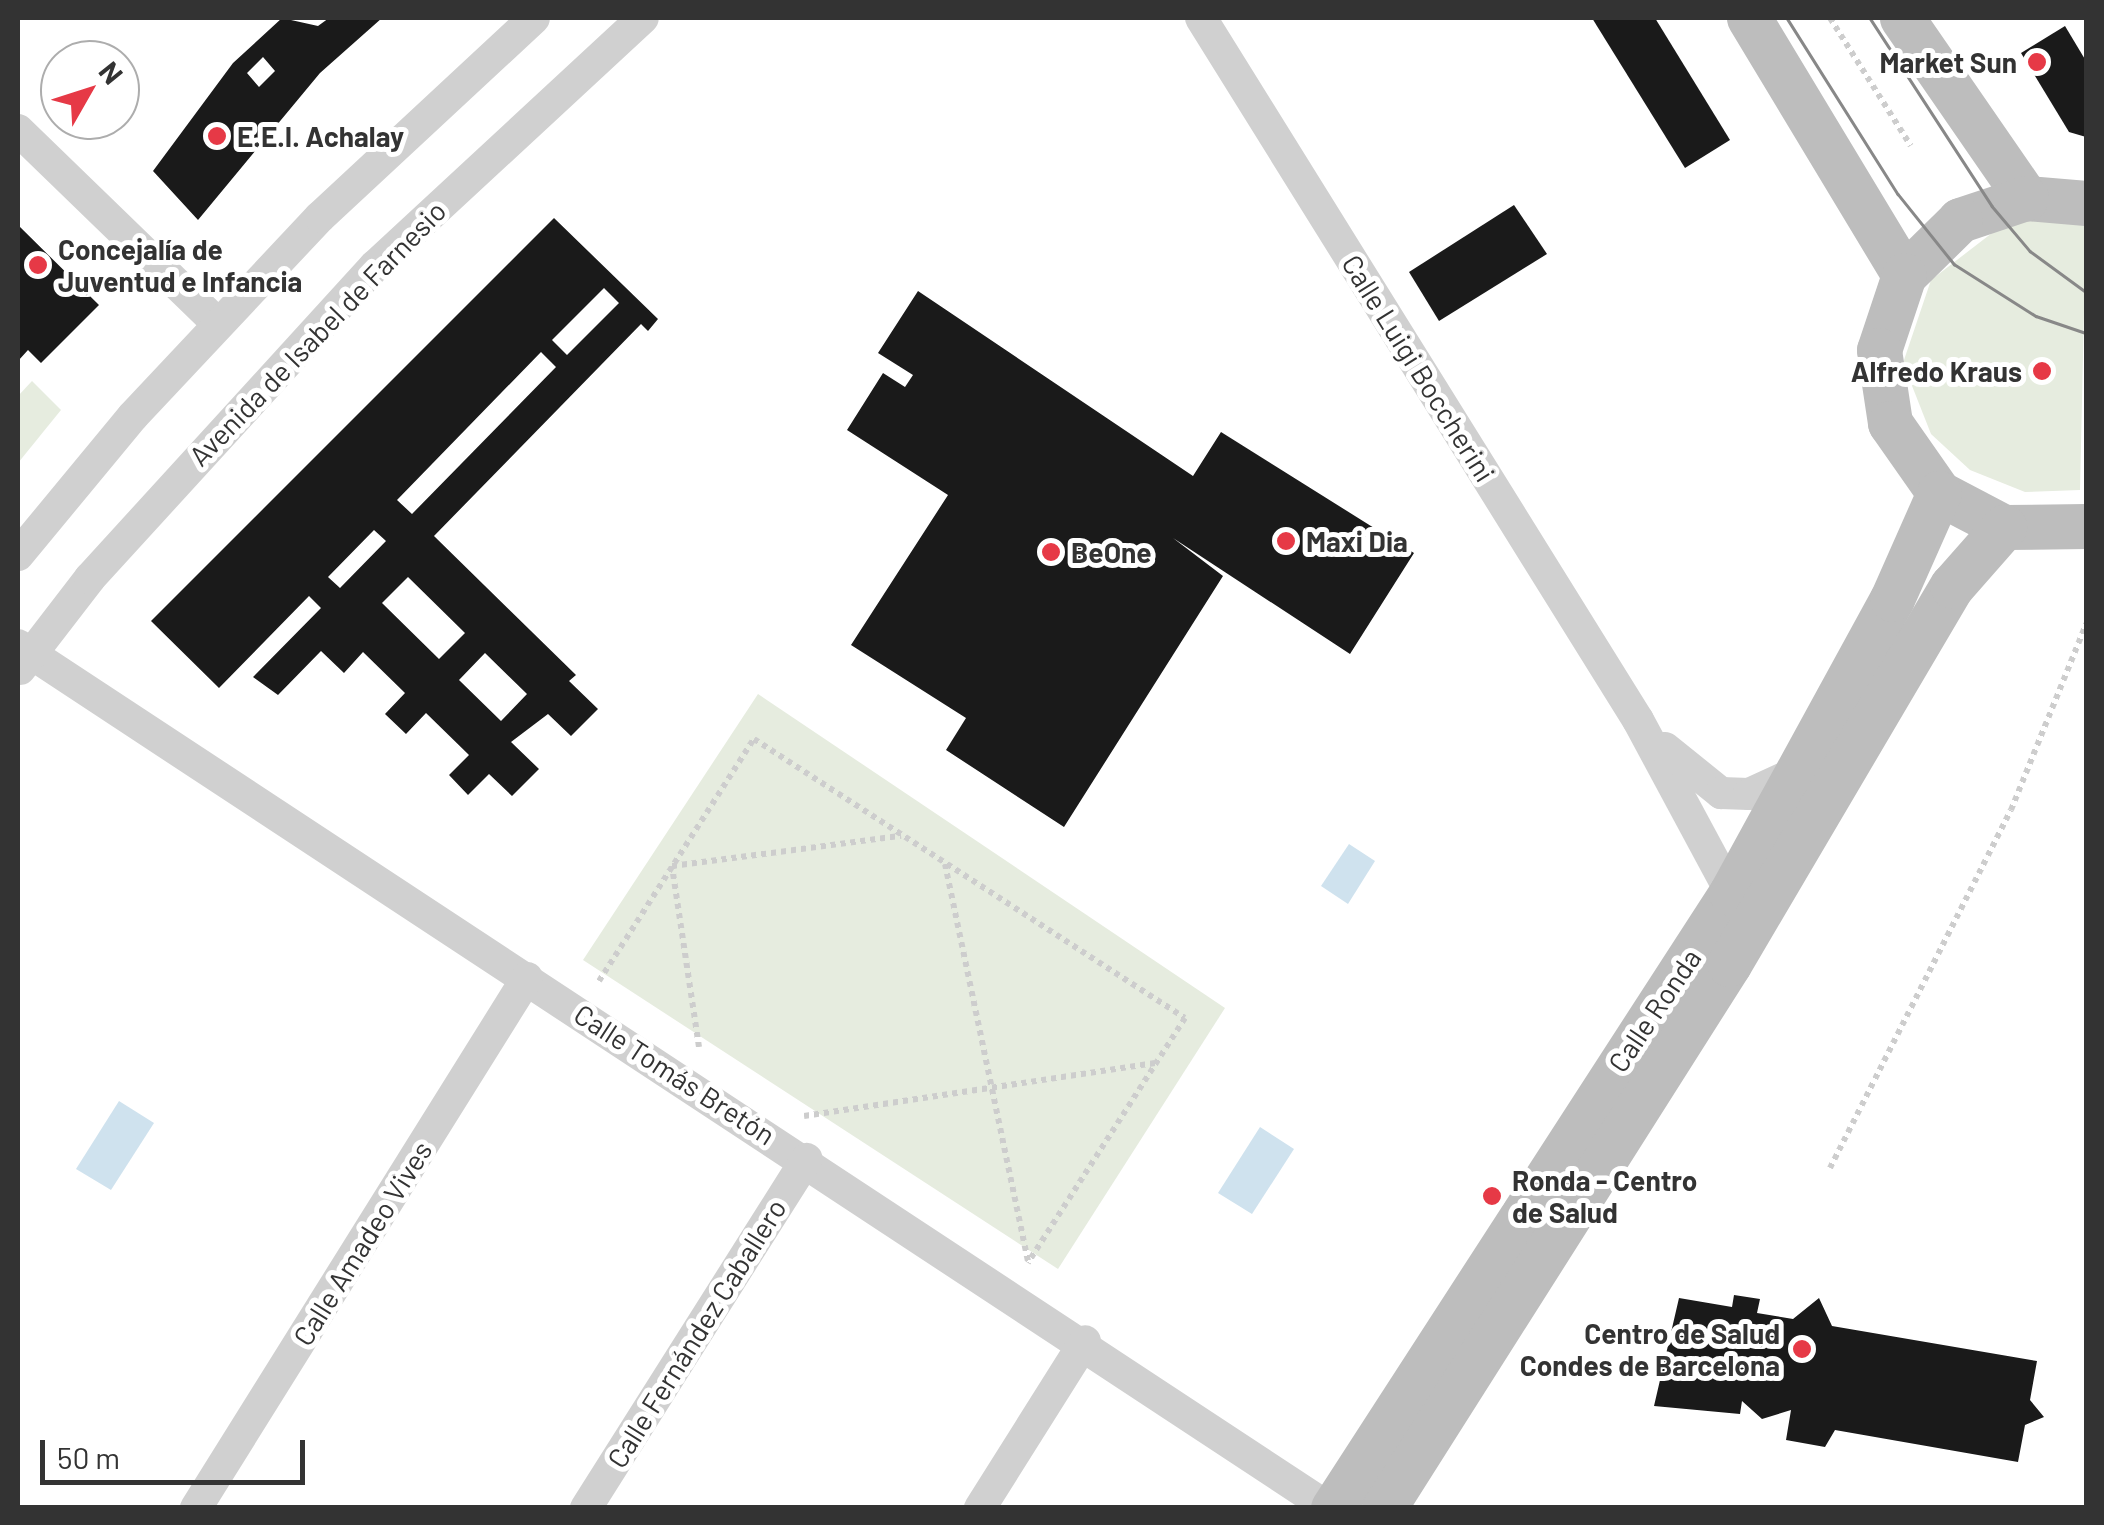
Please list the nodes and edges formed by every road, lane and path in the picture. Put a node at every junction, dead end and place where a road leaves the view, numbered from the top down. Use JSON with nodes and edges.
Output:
{"nodes":[{"id":1,"x":534,"y":18,"type":"edge"},
{"id":2,"x":642,"y":18,"type":"edge"},
{"id":3,"x":1200,"y":18,"type":"edge"},
{"id":4,"x":1749,"y":18,"type":"edge"},
{"id":5,"x":1830,"y":18,"type":"edge"},
{"id":6,"x":1902,"y":18,"type":"edge"},
{"id":7,"x":18,"y":130,"type":"edge"},
{"id":8,"x":1911,"y":146,"type":"dead end"},
{"id":9,"x":2026,"y":198,"type":"junction"},
{"id":10,"x":2086,"y":202,"type":"edge"},
{"id":11,"x":1904,"y":275,"type":"junction"},
{"id":12,"x":218,"y":324,"type":"junction"},
{"id":13,"x":1939,"y":493,"type":"junction"},
{"id":14,"x":2004,"y":526,"type":"junction"},
{"id":15,"x":2086,"y":526,"type":"edge"},
{"id":16,"x":18,"y":555,"type":"edge"},
{"id":17,"x":2086,"y":624,"type":"edge"},
{"id":18,"x":22,"y":658,"type":"edge"},
{"id":19,"x":1638,"y":720,"type":"junction"},
{"id":20,"x":1802,"y":770,"type":"junction"},
{"id":21,"x":903,"y":835,"type":"junction"},
{"id":22,"x":945,"y":863,"type":"junction"},
{"id":23,"x":672,"y":866,"type":"junction"},
{"id":24,"x":1731,"y":894,"type":"junction"},
{"id":25,"x":527,"y":978,"type":"junction"},
{"id":26,"x":598,"y":981,"type":"dead end"},
{"id":27,"x":699,"y":1047,"type":"dead end"},
{"id":28,"x":1156,"y":1062,"type":"junction"},
{"id":29,"x":991,"y":1088,"type":"junction"},
{"id":30,"x":804,"y":1116,"type":"dead end"},
{"id":31,"x":807,"y":1158,"type":"junction"},
{"id":32,"x":1830,"y":1168,"type":"dead end"},
{"id":33,"x":1086,"y":1341,"type":"junction"},
{"id":34,"x":1448,"y":1366,"type":"junction"},
{"id":35,"x":196,"y":1508,"type":"edge"},
{"id":36,"x":586,"y":1508,"type":"edge"},
{"id":37,"x":980,"y":1508,"type":"edge"},
{"id":38,"x":1331,"y":1508,"type":"edge"},
{"id":39,"x":1384,"y":1508,"type":"edge"}],
"edges":[{"from":1,"to":12,"type":"street"},
{"from":2,"to":18,"type":"street","name":"Avenida de Isabel de Farnesio"},
{"from":3,"to":19,"type":"street","name":"Calle Luigi Boccherini"},
{"from":4,"to":11,"type":"street"},
{"from":5,"to":8,"type":"path"},
{"from":6,"to":9,"type":"street"},
{"from":7,"to":12,"type":"street"},
{"from":9,"to":10,"type":"street"},
{"from":9,"to":11,"type":"street"},
{"from":11,"to":13,"type":"street"},
{"from":12,"to":16,"type":"street"},
{"from":13,"to":14,"type":"street"},
{"from":13,"to":20,"type":"street","name":"Calle Ronda"},
{"from":14,"to":15,"type":"street"},
{"from":14,"to":34,"type":"street","name":"Calle Ronda"},
{"from":17,"to":32,"type":"path"},
{"from":18,"to":25,"type":"street","name":"Calle Tomás Bretón"},
{"from":19,"to":20,"type":"street","name":"Calle Luigi Boccherini"},
{"from":19,"to":24,"type":"street","name":"Calle Luigi Boccherini"},
{"from":20,"to":24,"type":"street","name":"Calle Ronda"},
{"from":21,"to":22,"type":"path"},
{"from":21,"to":23,"type":"path"},
{"from":21,"to":23,"type":"path"},
{"from":22,"to":28,"type":"path"},
{"from":22,"to":29,"type":"path"},
{"from":23,"to":26,"type":"path"},
{"from":23,"to":27,"type":"path"},
{"from":24,"to":34,"type":"street","name":"Calle Ronda"},
{"from":25,"to":31,"type":"street","name":"Calle Tomás Bretón"},
{"from":25,"to":35,"type":"street","name":"Calle Amadeo Vives"},
{"from":28,"to":29,"type":"path"},
{"from":28,"to":29,"type":"path"},
{"from":29,"to":30,"type":"path"},
{"from":31,"to":33,"type":"street","name":"Calle Tomás Bretón"},
{"from":31,"to":36,"type":"street","name":"Calle Fernández Caballero"},
{"from":33,"to":37,"type":"street"},
{"from":33,"to":38,"type":"street","name":"Calle Tomás Bretón"},
{"from":34,"to":38,"type":"street","name":"Calle Ronda"},
{"from":34,"to":39,"type":"street","name":"Calle Ronda"}]}
